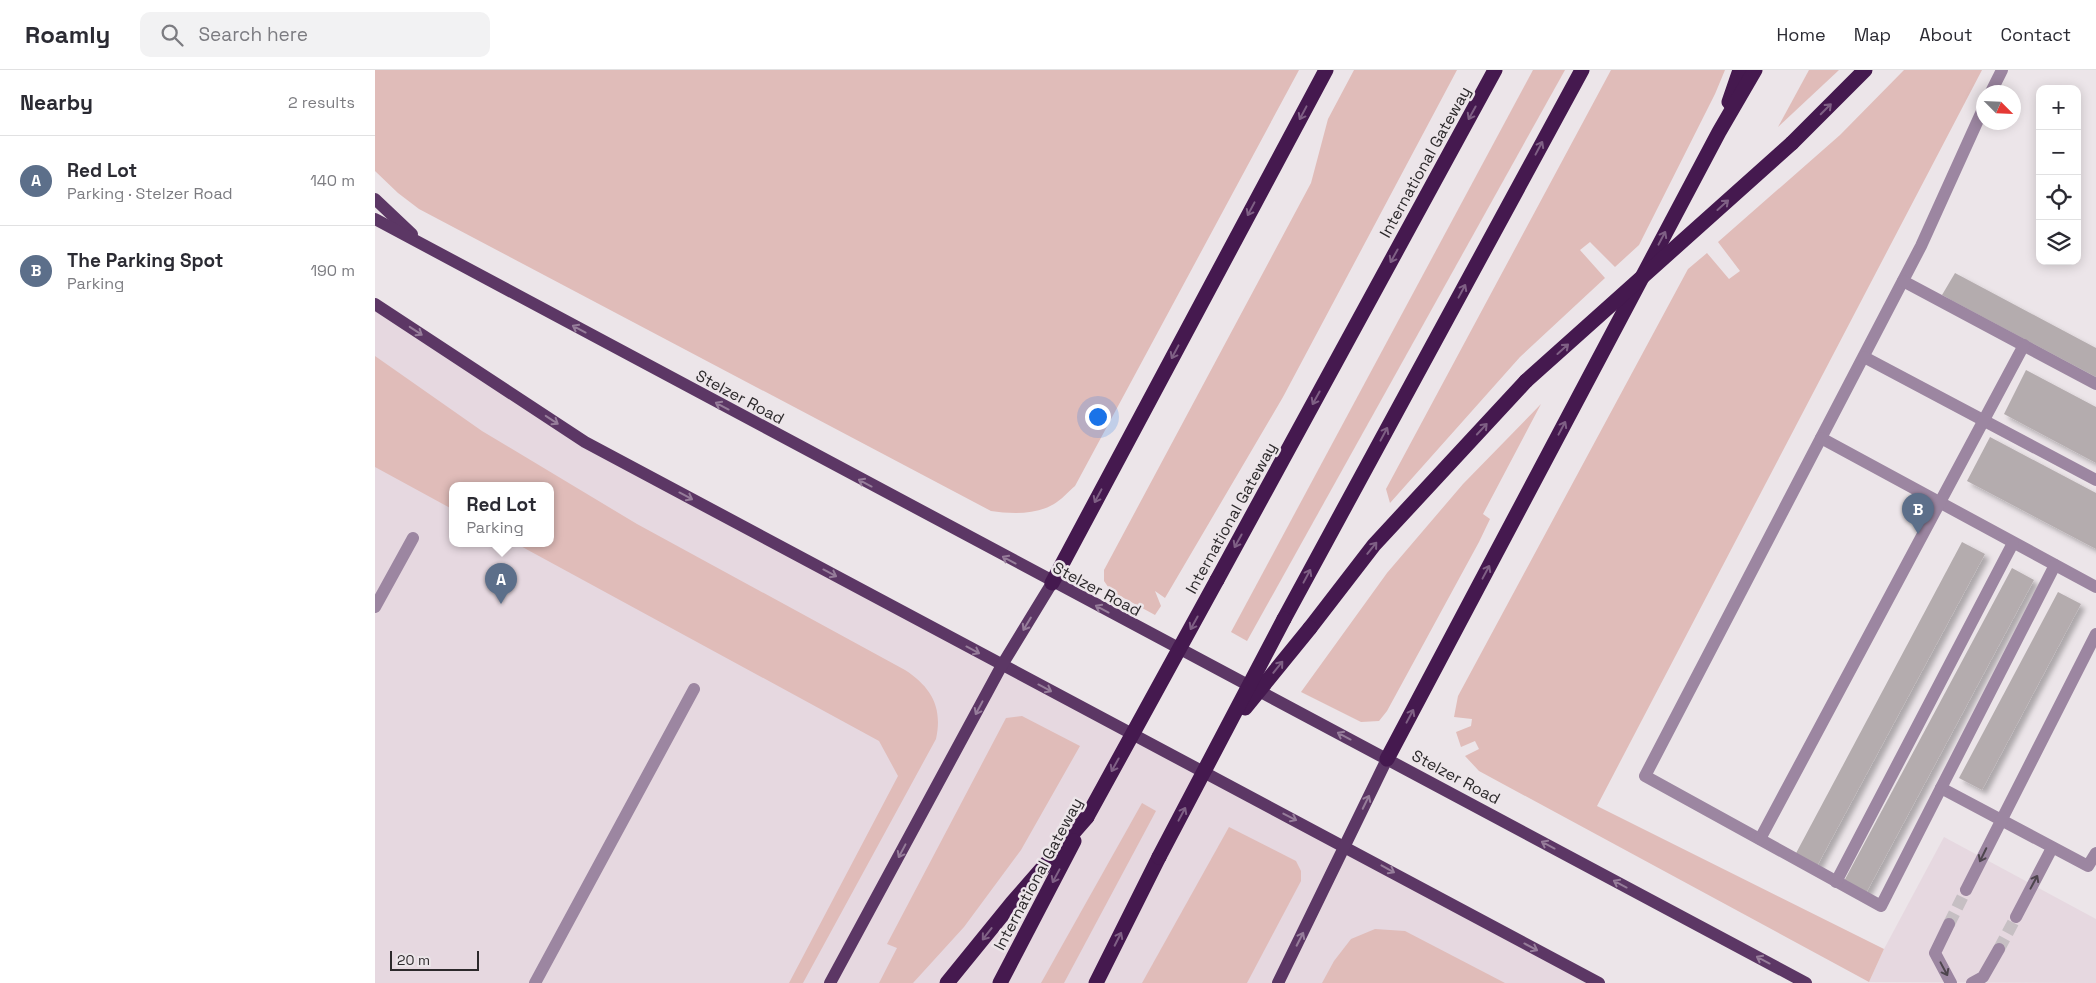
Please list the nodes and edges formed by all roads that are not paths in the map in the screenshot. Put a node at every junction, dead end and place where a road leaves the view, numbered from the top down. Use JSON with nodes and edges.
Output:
{"nodes":[{"id":1,"x":1326,"y":70,"type":"edge"},
{"id":2,"x":1495,"y":70,"type":"edge"},
{"id":3,"x":1582,"y":70,"type":"edge"},
{"id":4,"x":1740,"y":70,"type":"edge"},
{"id":5,"x":1755,"y":70,"type":"edge"},
{"id":6,"x":1865,"y":70,"type":"edge"},
{"id":7,"x":2002,"y":70,"type":"edge"},
{"id":8,"x":1994,"y":85,"type":"edge"},
{"id":9,"x":1976,"y":125,"type":"edge"},
{"id":10,"x":1719,"y":132,"type":"junction"},
{"id":11,"x":375,"y":199,"type":"edge"},
{"id":12,"x":375,"y":219,"type":"edge"},
{"id":13,"x":424,"y":246,"type":"junction"},
{"id":14,"x":1903,"y":280,"type":"junction"},
{"id":15,"x":375,"y":304,"type":"edge"},
{"id":16,"x":2024,"y":345,"type":"junction"},
{"id":17,"x":1864,"y":356,"type":"junction"},
{"id":18,"x":2096,"y":384,"type":"edge"},
{"id":19,"x":1984,"y":420,"type":"junction"},
{"id":20,"x":1821,"y":438,"type":"junction"},
{"id":21,"x":2096,"y":480,"type":"edge"},
{"id":22,"x":1940,"y":503,"type":"junction"},
{"id":23,"x":413,"y":538,"type":"dead end"},
{"id":24,"x":2013,"y":542,"type":"junction"},
{"id":25,"x":2055,"y":566,"type":"junction"},
{"id":26,"x":1051,"y":583,"type":"junction"},
{"id":27,"x":2096,"y":587,"type":"edge"},
{"id":28,"x":375,"y":607,"type":"edge"},
{"id":29,"x":2096,"y":634,"type":"edge"},
{"id":30,"x":1002,"y":665,"type":"junction"},
{"id":31,"x":694,"y":689,"type":"dead end"},
{"id":32,"x":1225,"y":732,"type":"junction"},
{"id":33,"x":1387,"y":759,"type":"junction"},
{"id":34,"x":1941,"y":788,"type":"junction"},
{"id":35,"x":1087,"y":817,"type":"junction"},
{"id":36,"x":2000,"y":821,"type":"junction"},
{"id":37,"x":1759,"y":840,"type":"junction"},
{"id":38,"x":1345,"y":846,"type":"junction"},
{"id":39,"x":2053,"y":848,"type":"junction"},
{"id":40,"x":2096,"y":853,"type":"edge"},
{"id":41,"x":1836,"y":882,"type":"junction"},
{"id":42,"x":1966,"y":890,"type":"tunnel mouth"},
{"id":43,"x":2016,"y":917,"type":"tunnel mouth"},
{"id":44,"x":1949,"y":924,"type":"tunnel mouth"},
{"id":45,"x":1999,"y":948,"type":"tunnel mouth"},
{"id":46,"x":535,"y":983,"type":"edge"},
{"id":47,"x":830,"y":983,"type":"edge"},
{"id":48,"x":947,"y":983,"type":"edge"},
{"id":49,"x":1000,"y":983,"type":"edge"},
{"id":50,"x":1096,"y":983,"type":"edge"},
{"id":51,"x":1278,"y":983,"type":"edge"},
{"id":52,"x":1599,"y":983,"type":"edge"},
{"id":53,"x":1806,"y":983,"type":"edge"},
{"id":54,"x":1951,"y":983,"type":"edge"},
{"id":55,"x":1972,"y":983,"type":"edge"}],
"edges":[{"from":1,"to":26,"type":"highway","one_way":true},
{"from":2,"to":35,"type":"highway","name":"International Gateway","one_way":true,"bridge":true},
{"from":32,"to":3,"type":"highway","one_way":true,"bridge":true},
{"from":4,"to":10,"type":"highway"},
{"from":5,"to":10,"type":"highway"},
{"from":32,"to":6,"type":"highway","one_way":true,"bridge":true},
{"from":7,"to":8,"type":"lane"},
{"from":9,"to":14,"type":"lane"},
{"from":33,"to":10,"type":"highway","one_way":true},
{"from":11,"to":13,"type":"main road"},
{"from":12,"to":13,"type":"main road","name":"Stelzer Road"},
{"from":26,"to":13,"type":"main road","name":"Stelzer Road","one_way":true},
{"from":14,"to":16,"type":"lane"},
{"from":14,"to":17,"type":"lane"},
{"from":15,"to":30,"type":"main road","one_way":true},
{"from":16,"to":18,"type":"lane"},
{"from":16,"to":19,"type":"lane"},
{"from":17,"to":19,"type":"lane"},
{"from":17,"to":20,"type":"lane"},
{"from":19,"to":21,"type":"lane"},
{"from":19,"to":22,"type":"lane"},
{"from":20,"to":22,"type":"lane"},
{"from":20,"to":37,"type":"lane"},
{"from":22,"to":24,"type":"lane"},
{"from":22,"to":37,"type":"lane"},
{"from":23,"to":28,"type":"lane"},
{"from":24,"to":25,"type":"lane"},
{"from":24,"to":41,"type":"lane"},
{"from":25,"to":27,"type":"lane"},
{"from":25,"to":34,"type":"lane"},
{"from":26,"to":30,"type":"main road","one_way":true},
{"from":33,"to":26,"type":"main road","name":"Stelzer Road","one_way":true},
{"from":29,"to":36,"type":"lane"},
{"from":30,"to":38,"type":"main road","one_way":true},
{"from":30,"to":47,"type":"main road","one_way":true},
{"from":31,"to":46,"type":"lane"},
{"from":50,"to":32,"type":"highway","one_way":true,"bridge":true},
{"from":38,"to":33,"type":"main road","one_way":true},
{"from":53,"to":33,"type":"main road","name":"Stelzer Road","one_way":true},
{"from":34,"to":36,"type":"lane"},
{"from":34,"to":41,"type":"lane"},
{"from":35,"to":48,"type":"highway","one_way":true},
{"from":35,"to":49,"type":"highway","name":"International Gateway","one_way":true},
{"from":36,"to":39,"type":"lane"},
{"from":36,"to":42,"type":"lane","one_way":true},
{"from":37,"to":41,"type":"lane"},
{"from":51,"to":38,"type":"main road","one_way":true},
{"from":38,"to":52,"type":"main road","one_way":true},
{"from":39,"to":40,"type":"lane"},
{"from":43,"to":39,"type":"lane","one_way":true},
{"from":44,"to":54,"type":"lane","one_way":true},
{"from":45,"to":55,"type":"lane"}]}
